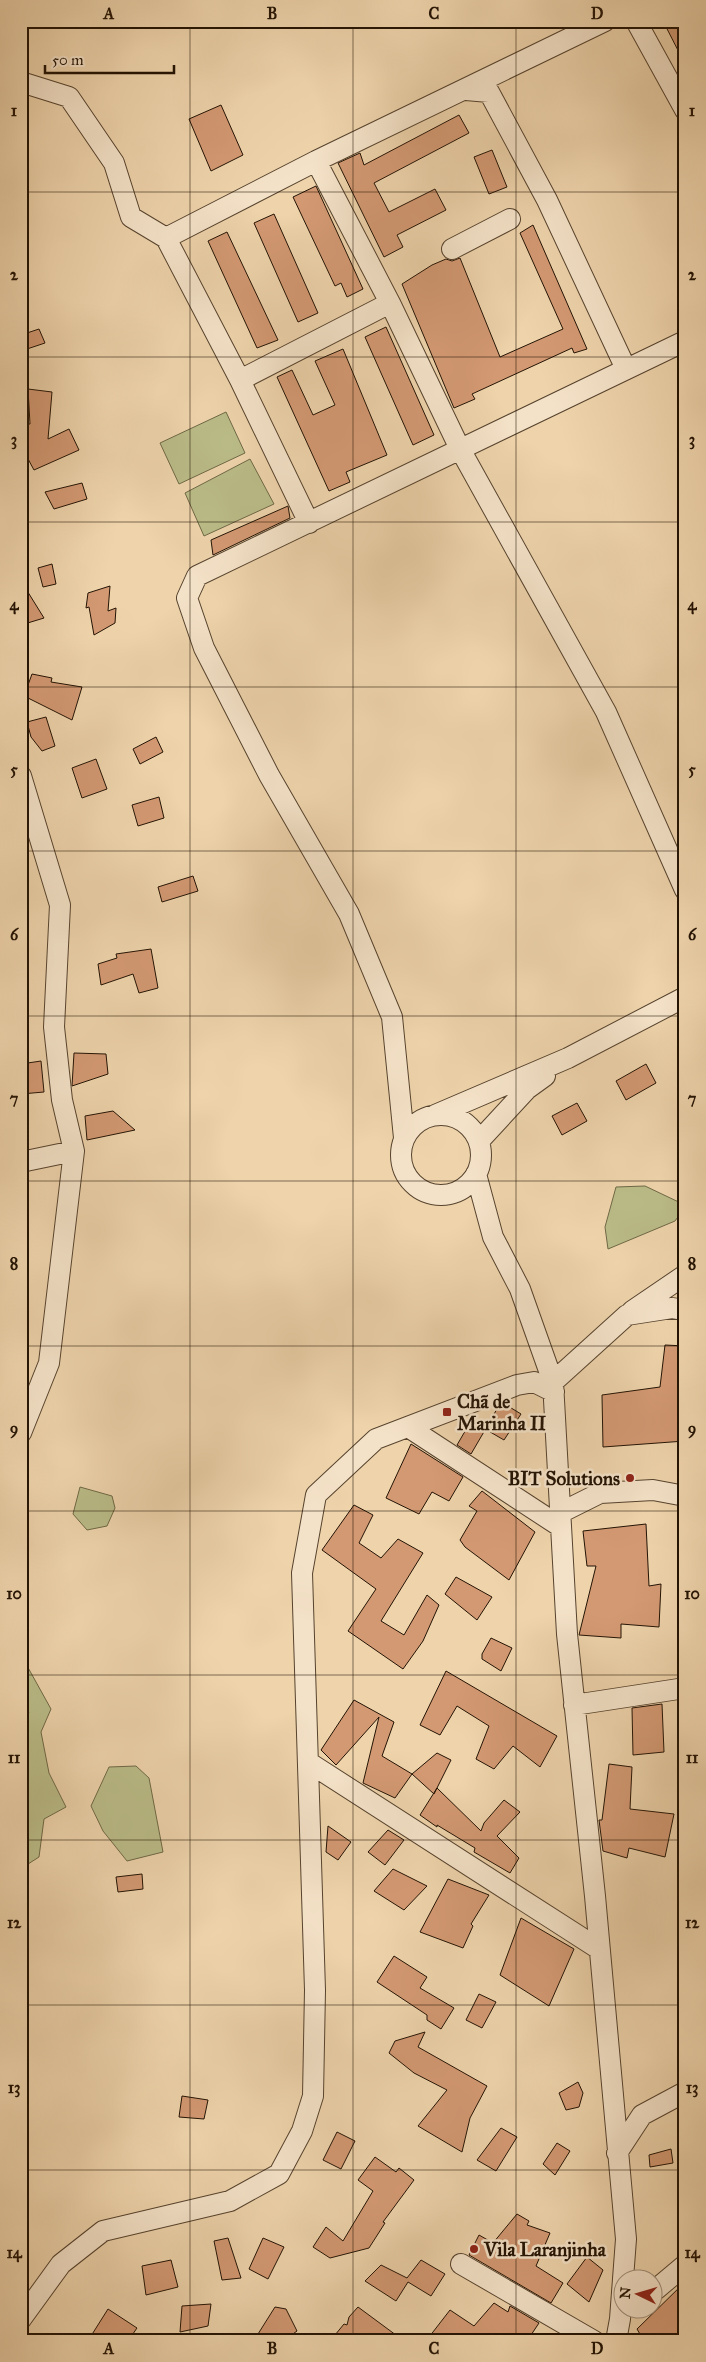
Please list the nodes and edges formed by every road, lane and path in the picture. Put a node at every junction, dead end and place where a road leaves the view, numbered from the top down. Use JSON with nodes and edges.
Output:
{"nodes":[{"id":1,"x":606,"y":21,"type":"edge"},
{"id":2,"x":636,"y":21,"type":"edge"},
{"id":3,"x":21,"y":82,"type":"edge"},
{"id":4,"x":466,"y":90,"type":"junction"},
{"id":5,"x":685,"y":110,"type":"edge"},
{"id":6,"x":316,"y":161,"type":"junction"},
{"id":7,"x":510,"y":219,"type":"dead end"},
{"id":8,"x":166,"y":238,"type":"junction"},
{"id":9,"x":452,"y":249,"type":"dead end"},
{"id":10,"x":390,"y":303,"type":"junction"},
{"id":11,"x":685,"y":341,"type":"edge"},
{"id":12,"x":626,"y":369,"type":"junction"},
{"id":13,"x":240,"y":380,"type":"junction"},
{"id":14,"x":460,"y":448,"type":"junction"},
{"id":15,"x":309,"y":523,"type":"junction"},
{"id":16,"x":21,"y":776,"type":"edge"},
{"id":17,"x":26,"y":812,"type":"edge"},
{"id":18,"x":685,"y":890,"type":"edge"},
{"id":19,"x":685,"y":997,"type":"edge"},
{"id":20,"x":568,"y":1058,"type":"junction"},
{"id":21,"x":435,"y":1115,"type":"junction"},
{"id":22,"x":404,"y":1138,"type":"junction"},
{"id":23,"x":478,"y":1141,"type":"junction"},
{"id":24,"x":74,"y":1151,"type":"junction"},
{"id":25,"x":21,"y":1162,"type":"edge"},
{"id":26,"x":476,"y":1174,"type":"junction"},
{"id":27,"x":685,"y":1275,"type":"edge"},
{"id":28,"x":685,"y":1310,"type":"edge"},
{"id":29,"x":627,"y":1315,"type":"junction"},
{"id":30,"x":544,"y":1354,"type":"junction"},
{"id":31,"x":518,"y":1385,"type":"junction"},
{"id":32,"x":553,"y":1387,"type":"junction"},
{"id":33,"x":408,"y":1426,"type":"junction"},
{"id":34,"x":21,"y":1432,"type":"edge"},
{"id":35,"x":685,"y":1496,"type":"edge"},
{"id":36,"x":560,"y":1520,"type":"junction"},
{"id":37,"x":685,"y":1688,"type":"edge"},
{"id":38,"x":574,"y":1705,"type":"junction"},
{"id":39,"x":308,"y":1762,"type":"junction"},
{"id":40,"x":599,"y":1949,"type":"junction"},
{"id":41,"x":685,"y":2092,"type":"edge"},
{"id":42,"x":617,"y":2153,"type":"junction"},
{"id":43,"x":461,"y":2264,"type":"dead end"},
{"id":44,"x":685,"y":2265,"type":"edge"},
{"id":45,"x":626,"y":2270,"type":"edge"},
{"id":46,"x":664,"y":2283,"type":"edge"},
{"id":47,"x":21,"y":2319,"type":"edge"},
{"id":48,"x":624,"y":2320,"type":"edge"},
{"id":49,"x":594,"y":2341,"type":"edge"},
{"id":50,"x":616,"y":2341,"type":"edge"}],
"edges":[{"from":1,"to":4,"type":"street"},
{"from":2,"to":5,"type":"street"},
{"from":3,"to":8,"type":"street"},
{"from":4,"to":6,"type":"street"},
{"from":4,"to":12,"type":"street"},
{"from":6,"to":8,"type":"street"},
{"from":6,"to":10,"type":"street"},
{"from":7,"to":9,"type":"street"},
{"from":8,"to":13,"type":"street"},
{"from":10,"to":13,"type":"street"},
{"from":10,"to":14,"type":"street"},
{"from":11,"to":12,"type":"street"},
{"from":12,"to":14,"type":"street"},
{"from":13,"to":15,"type":"street"},
{"from":14,"to":15,"type":"street"},
{"from":14,"to":18,"type":"street"},
{"from":15,"to":22,"type":"street"},
{"from":16,"to":17,"type":"street"},
{"from":17,"to":24,"type":"street"},
{"from":19,"to":20,"type":"street"},
{"from":20,"to":21,"type":"street"},
{"from":20,"to":23,"type":"street"},
{"from":21,"to":22,"type":"street"},
{"from":21,"to":23,"type":"street"},
{"from":22,"to":26,"type":"street"},
{"from":23,"to":26,"type":"street"},
{"from":24,"to":25,"type":"street"},
{"from":24,"to":34,"type":"street"},
{"from":26,"to":30,"type":"street"},
{"from":27,"to":29,"type":"street"},
{"from":28,"to":29,"type":"street"},
{"from":29,"to":32,"type":"street"},
{"from":30,"to":31,"type":"street"},
{"from":30,"to":32,"type":"street"},
{"from":31,"to":32,"type":"street"},
{"from":31,"to":33,"type":"street"},
{"from":32,"to":36,"type":"street"},
{"from":33,"to":36,"type":"street"},
{"from":33,"to":39,"type":"street"},
{"from":35,"to":36,"type":"street"},
{"from":36,"to":38,"type":"street"},
{"from":37,"to":38,"type":"street"},
{"from":38,"to":40,"type":"street"},
{"from":39,"to":40,"type":"street"},
{"from":39,"to":47,"type":"street"},
{"from":40,"to":42,"type":"street"},
{"from":41,"to":42,"type":"street"},
{"from":42,"to":45,"type":"street"},
{"from":43,"to":49,"type":"street"},
{"from":44,"to":46,"type":"street"},
{"from":48,"to":50,"type":"street"}]}
